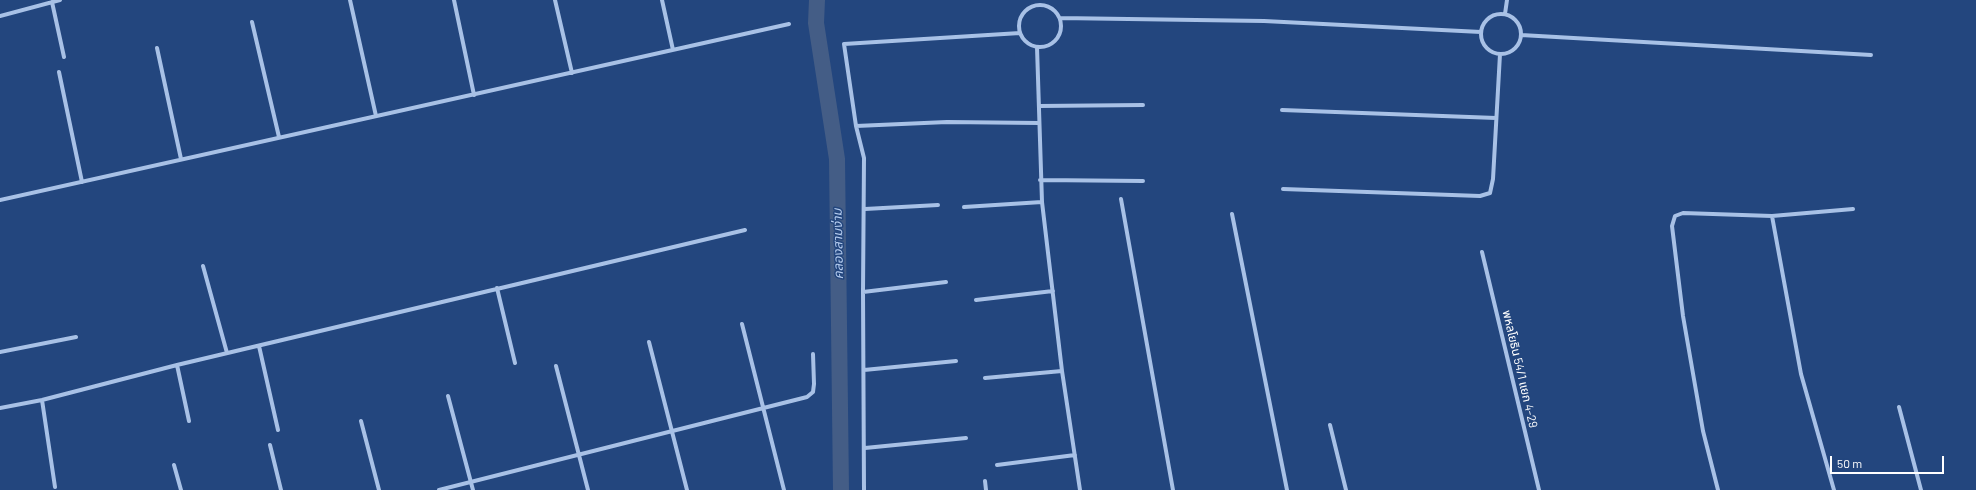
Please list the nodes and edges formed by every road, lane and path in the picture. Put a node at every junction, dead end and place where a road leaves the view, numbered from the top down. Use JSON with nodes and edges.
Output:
{"nodes":[{"id":1,"x":60,"y":0,"type":"edge"},
{"id":2,"x":350,"y":0,"type":"edge"},
{"id":3,"x":454,"y":0,"type":"edge"},
{"id":4,"x":555,"y":0,"type":"edge"},
{"id":5,"x":662,"y":0,"type":"edge"},
{"id":6,"x":1507,"y":0,"type":"edge"},
{"id":7,"x":52,"y":2,"type":"junction"},
{"id":8,"x":1038,"y":2,"type":"edge"},
{"id":9,"x":1505,"y":14,"type":"junction"},
{"id":10,"x":0,"y":16,"type":"edge"},
{"id":11,"x":1060,"y":18,"type":"junction"},
{"id":12,"x":252,"y":22,"type":"dead end"},
{"id":13,"x":789,"y":24,"type":"dead end"},
{"id":14,"x":1481,"y":32,"type":"junction"},
{"id":15,"x":1020,"y":34,"type":"junction"},
{"id":16,"x":1521,"y":35,"type":"junction"},
{"id":17,"x":1037,"y":47,"type":"junction"},
{"id":18,"x":157,"y":48,"type":"dead end"},
{"id":19,"x":673,"y":50,"type":"junction"},
{"id":20,"x":1500,"y":54,"type":"junction"},
{"id":21,"x":1872,"y":55,"type":"dead end"},
{"id":22,"x":64,"y":57,"type":"dead end"},
{"id":23,"x":59,"y":72,"type":"dead end"},
{"id":24,"x":572,"y":73,"type":"junction"},
{"id":25,"x":474,"y":95,"type":"junction"},
{"id":26,"x":1143,"y":105,"type":"dead end"},
{"id":27,"x":1039,"y":106,"type":"junction"},
{"id":28,"x":1282,"y":110,"type":"dead end"},
{"id":29,"x":376,"y":116,"type":"junction"},
{"id":30,"x":1496,"y":118,"type":"junction"},
{"id":31,"x":1039,"y":123,"type":"junction"},
{"id":32,"x":856,"y":126,"type":"junction"},
{"id":33,"x":279,"y":137,"type":"junction"},
{"id":34,"x":181,"y":159,"type":"junction"},
{"id":35,"x":1040,"y":180,"type":"junction"},
{"id":36,"x":1143,"y":181,"type":"dead end"},
{"id":37,"x":82,"y":182,"type":"junction"},
{"id":38,"x":1282,"y":189,"type":"dead end"},
{"id":39,"x":1121,"y":199,"type":"dead end"},
{"id":40,"x":0,"y":200,"type":"edge"},
{"id":41,"x":1042,"y":202,"type":"junction"},
{"id":42,"x":938,"y":205,"type":"dead end"},
{"id":43,"x":964,"y":207,"type":"dead end"},
{"id":44,"x":865,"y":209,"type":"junction"},
{"id":45,"x":1853,"y":209,"type":"dead end"},
{"id":46,"x":1232,"y":214,"type":"dead end"},
{"id":47,"x":1772,"y":216,"type":"junction"},
{"id":48,"x":745,"y":230,"type":"dead end"},
{"id":49,"x":1482,"y":252,"type":"dead end"},
{"id":50,"x":203,"y":266,"type":"dead end"},
{"id":51,"x":946,"y":282,"type":"dead end"},
{"id":52,"x":497,"y":288,"type":"junction"},
{"id":53,"x":863,"y":292,"type":"junction"},
{"id":54,"x":1053,"y":292,"type":"junction"},
{"id":55,"x":976,"y":300,"type":"dead end"},
{"id":56,"x":742,"y":324,"type":"dead end"},
{"id":57,"x":76,"y":337,"type":"dead end"},
{"id":58,"x":650,"y":342,"type":"dead end"},
{"id":59,"x":258,"y":346,"type":"junction"},
{"id":60,"x":0,"y":352,"type":"edge"},
{"id":61,"x":227,"y":353,"type":"junction"},
{"id":62,"x":813,"y":354,"type":"dead end"},
{"id":63,"x":956,"y":361,"type":"dead end"},
{"id":64,"x":515,"y":363,"type":"dead end"},
{"id":65,"x":177,"y":365,"type":"junction"},
{"id":66,"x":556,"y":366,"type":"dead end"},
{"id":67,"x":864,"y":370,"type":"junction"},
{"id":68,"x":1062,"y":371,"type":"junction"},
{"id":69,"x":985,"y":378,"type":"dead end"},
{"id":70,"x":448,"y":396,"type":"dead end"},
{"id":71,"x":42,"y":400,"type":"junction"},
{"id":72,"x":1899,"y":407,"type":"dead end"},
{"id":73,"x":0,"y":408,"type":"edge"},
{"id":74,"x":763,"y":408,"type":"junction"},
{"id":75,"x":189,"y":421,"type":"dead end"},
{"id":76,"x":361,"y":421,"type":"dead end"},
{"id":77,"x":1330,"y":425,"type":"dead end"},
{"id":78,"x":278,"y":430,"type":"dead end"},
{"id":79,"x":671,"y":431,"type":"junction"},
{"id":80,"x":966,"y":438,"type":"dead end"},
{"id":81,"x":270,"y":445,"type":"dead end"},
{"id":82,"x":865,"y":448,"type":"junction"},
{"id":83,"x":579,"y":455,"type":"junction"},
{"id":84,"x":1075,"y":455,"type":"junction"},
{"id":85,"x":174,"y":465,"type":"dead end"},
{"id":86,"x":997,"y":465,"type":"dead end"},
{"id":87,"x":985,"y":481,"type":"dead end"},
{"id":88,"x":471,"y":482,"type":"junction"},
{"id":89,"x":55,"y":487,"type":"dead end"},
{"id":90,"x":180,"y":490,"type":"edge"},
{"id":91,"x":281,"y":490,"type":"edge"},
{"id":92,"x":379,"y":490,"type":"edge"},
{"id":93,"x":439,"y":490,"type":"edge"},
{"id":94,"x":473,"y":490,"type":"edge"},
{"id":95,"x":588,"y":490,"type":"edge"},
{"id":96,"x":687,"y":490,"type":"edge"},
{"id":97,"x":784,"y":490,"type":"edge"},
{"id":98,"x":864,"y":490,"type":"edge"},
{"id":99,"x":986,"y":490,"type":"edge"},
{"id":100,"x":1080,"y":490,"type":"edge"},
{"id":101,"x":1173,"y":490,"type":"edge"},
{"id":102,"x":1287,"y":490,"type":"edge"},
{"id":103,"x":1346,"y":490,"type":"edge"},
{"id":104,"x":1539,"y":490,"type":"edge"},
{"id":105,"x":1718,"y":490,"type":"edge"},
{"id":106,"x":1834,"y":490,"type":"edge"},
{"id":107,"x":1921,"y":490,"type":"edge"}],
"edges":[{"from":1,"to":7,"type":"street"},
{"from":2,"to":29,"type":"street"},
{"from":3,"to":25,"type":"street"},
{"from":4,"to":24,"type":"street"},
{"from":5,"to":19,"type":"street"},
{"from":6,"to":9,"type":"street"},
{"from":7,"to":10,"type":"street"},
{"from":7,"to":22,"type":"street"},
{"from":8,"to":11,"type":"street"},
{"from":8,"to":15,"type":"street"},
{"from":9,"to":14,"type":"street"},
{"from":9,"to":16,"type":"street"},
{"from":11,"to":14,"type":"street"},
{"from":11,"to":17,"type":"street"},
{"from":12,"to":33,"type":"street"},
{"from":13,"to":19,"type":"street"},
{"from":14,"to":20,"type":"street"},
{"from":15,"to":17,"type":"street"},
{"from":15,"to":32,"type":"street"},
{"from":16,"to":20,"type":"street"},
{"from":16,"to":21,"type":"street"},
{"from":17,"to":27,"type":"street"},
{"from":18,"to":34,"type":"street"},
{"from":19,"to":24,"type":"street"},
{"from":20,"to":30,"type":"street"},
{"from":23,"to":37,"type":"street"},
{"from":24,"to":25,"type":"street"},
{"from":25,"to":29,"type":"street"},
{"from":26,"to":27,"type":"street"},
{"from":27,"to":31,"type":"street"},
{"from":28,"to":30,"type":"street"},
{"from":29,"to":33,"type":"street"},
{"from":30,"to":38,"type":"street"},
{"from":31,"to":32,"type":"street"},
{"from":31,"to":35,"type":"street"},
{"from":32,"to":44,"type":"street"},
{"from":33,"to":34,"type":"street"},
{"from":34,"to":37,"type":"street"},
{"from":35,"to":36,"type":"street"},
{"from":35,"to":41,"type":"street"},
{"from":37,"to":40,"type":"street"},
{"from":39,"to":101,"type":"street"},
{"from":41,"to":43,"type":"street"},
{"from":41,"to":54,"type":"street"},
{"from":42,"to":44,"type":"street"},
{"from":44,"to":53,"type":"street"},
{"from":45,"to":47,"type":"street"},
{"from":46,"to":102,"type":"street"},
{"from":47,"to":105,"type":"street"},
{"from":47,"to":106,"type":"street"},
{"from":48,"to":52,"type":"street"},
{"from":49,"to":104,"type":"street","name":"พหลโยธิน 54/1 แยก 4-29"},
{"from":50,"to":61,"type":"street"},
{"from":51,"to":53,"type":"street"},
{"from":52,"to":59,"type":"street"},
{"from":52,"to":64,"type":"street"},
{"from":53,"to":67,"type":"street"},
{"from":54,"to":55,"type":"street"},
{"from":54,"to":68,"type":"street"},
{"from":56,"to":74,"type":"street"},
{"from":57,"to":60,"type":"street"},
{"from":58,"to":79,"type":"street"},
{"from":59,"to":61,"type":"street"},
{"from":59,"to":78,"type":"street"},
{"from":61,"to":65,"type":"street"},
{"from":62,"to":74,"type":"street"},
{"from":63,"to":67,"type":"street"},
{"from":65,"to":71,"type":"street"},
{"from":65,"to":75,"type":"street"},
{"from":66,"to":83,"type":"street"},
{"from":67,"to":82,"type":"street"},
{"from":68,"to":69,"type":"street"},
{"from":68,"to":84,"type":"street"},
{"from":70,"to":88,"type":"street"},
{"from":71,"to":73,"type":"street"},
{"from":71,"to":89,"type":"street"},
{"from":72,"to":107,"type":"street"},
{"from":74,"to":79,"type":"street"},
{"from":74,"to":97,"type":"street"},
{"from":76,"to":92,"type":"street"},
{"from":77,"to":103,"type":"street"},
{"from":79,"to":83,"type":"street"},
{"from":79,"to":96,"type":"street"},
{"from":80,"to":82,"type":"street"},
{"from":81,"to":91,"type":"street"},
{"from":82,"to":98,"type":"street"},
{"from":83,"to":88,"type":"street"},
{"from":83,"to":95,"type":"street"},
{"from":84,"to":86,"type":"street"},
{"from":84,"to":100,"type":"street"},
{"from":85,"to":90,"type":"street"},
{"from":87,"to":99,"type":"street"},
{"from":88,"to":93,"type":"street"},
{"from":88,"to":94,"type":"street"}]}
